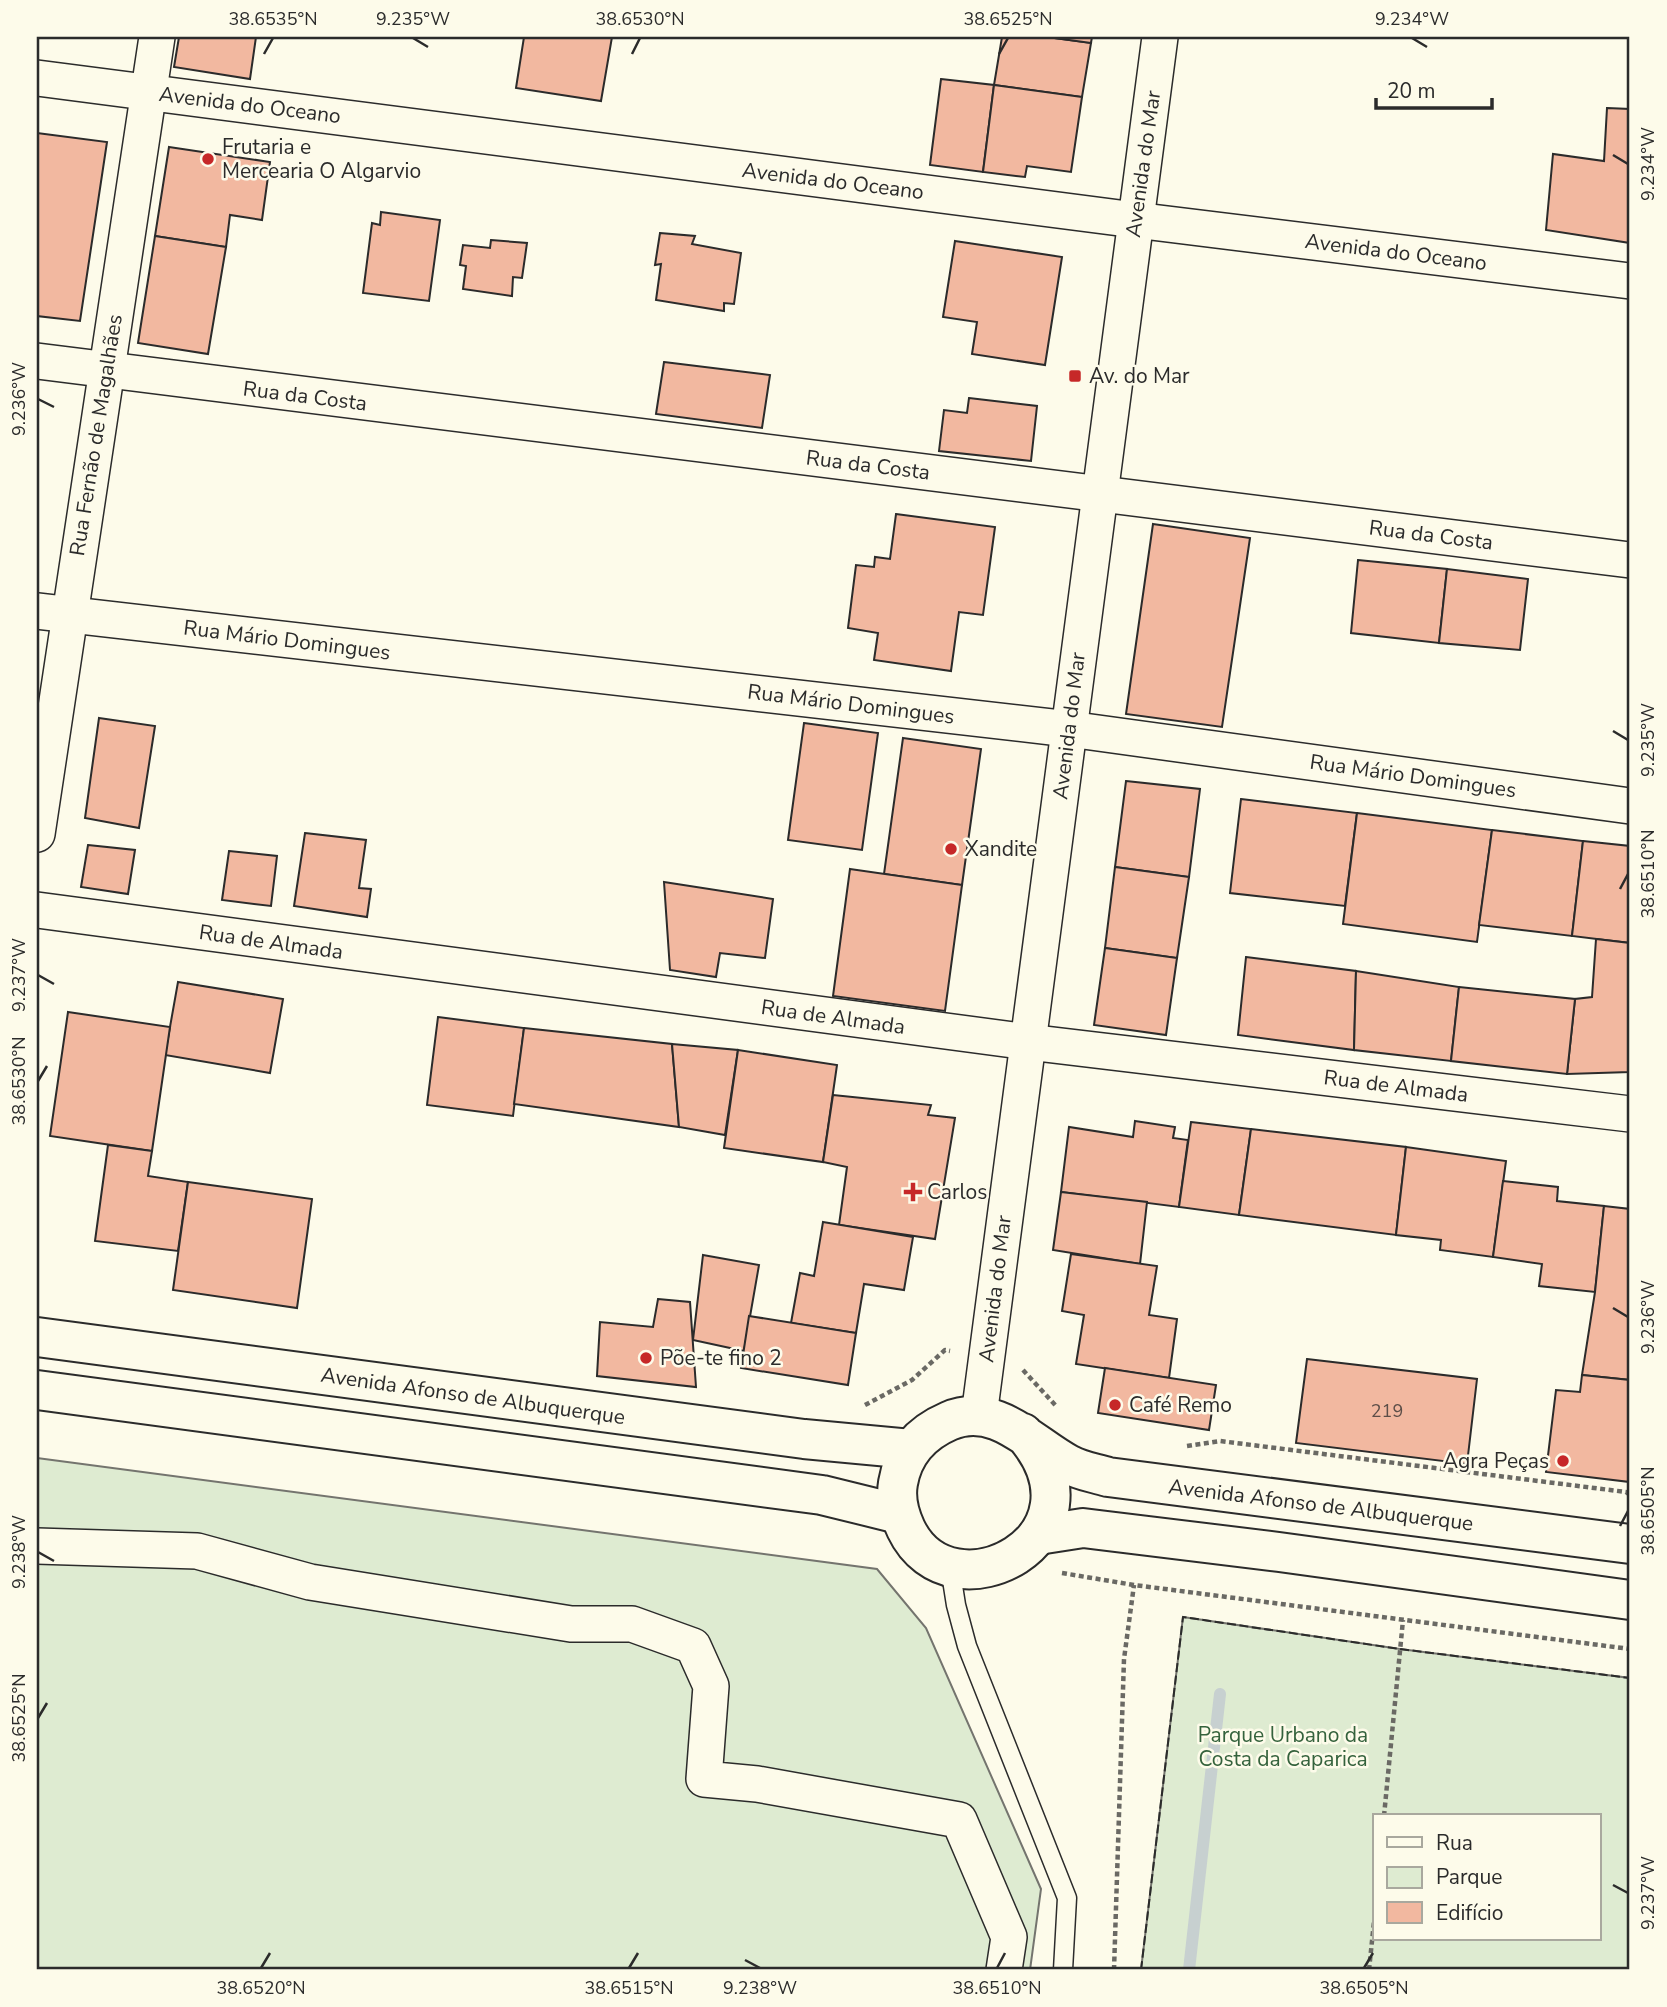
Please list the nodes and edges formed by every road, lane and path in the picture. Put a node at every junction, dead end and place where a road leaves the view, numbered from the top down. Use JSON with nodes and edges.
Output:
{"nodes":[{"id":1,"x":157,"y":37,"type":"edge"},
{"id":2,"x":1160,"y":37,"type":"edge"},
{"id":3,"x":37,"y":78,"type":"edge"},
{"id":4,"x":149,"y":92,"type":"junction"},
{"id":5,"x":1135,"y":220,"type":"junction"},
{"id":6,"x":1630,"y":281,"type":"edge"},
{"id":7,"x":37,"y":361,"type":"edge"},
{"id":8,"x":106,"y":371,"type":"junction"},
{"id":9,"x":1099,"y":494,"type":"junction"},
{"id":10,"x":1630,"y":560,"type":"edge"},
{"id":11,"x":53,"y":613,"type":"edge"},
{"id":12,"x":1069,"y":729,"type":"junction"},
{"id":13,"x":1630,"y":806,"type":"edge"},
{"id":14,"x":37,"y":834,"type":"edge"},
{"id":15,"x":37,"y":910,"type":"edge"},
{"id":16,"x":1028,"y":1042,"type":"junction"},
{"id":17,"x":1630,"y":1114,"type":"edge"},
{"id":18,"x":37,"y":1337,"type":"edge"},
{"id":19,"x":1022,"y":1368,"type":"dead end"},
{"id":20,"x":37,"y":1390,"type":"edge"},
{"id":21,"x":1059,"y":1409,"type":"dead end"},
{"id":22,"x":979,"y":1416,"type":"junction"},
{"id":23,"x":1023,"y":1433,"type":"junction"},
{"id":24,"x":1180,"y":1447,"type":"dead end"},
{"id":25,"x":911,"y":1449,"type":"junction"},
{"id":26,"x":1630,"y":1495,"type":"edge"},
{"id":27,"x":899,"y":1514,"type":"junction"},
{"id":28,"x":1038,"y":1535,"type":"junction"},
{"id":29,"x":1630,"y":1544,"type":"edge"},
{"id":30,"x":37,"y":1546,"type":"edge"},
{"id":31,"x":950,"y":1567,"type":"junction"},
{"id":32,"x":1050,"y":1571,"type":"dead end"},
{"id":33,"x":1133,"y":1585,"type":"junction"},
{"id":34,"x":1630,"y":1600,"type":"edge"},
{"id":35,"x":1403,"y":1620,"type":"dead end"},
{"id":36,"x":1630,"y":1648,"type":"edge"},
{"id":37,"x":1384,"y":1814,"type":"edge"},
{"id":38,"x":1373,"y":1931,"type":"edge"},
{"id":39,"x":1004,"y":1970,"type":"edge"},
{"id":40,"x":1063,"y":1970,"type":"edge"},
{"id":41,"x":1114,"y":1970,"type":"edge"},
{"id":42,"x":1369,"y":1970,"type":"edge"}],
"edges":[{"from":1,"to":4,"type":"street","name":"Rua Fernão de Magalhães"},
{"from":2,"to":5,"type":"street","name":"Avenida do Mar"},
{"from":3,"to":4,"type":"street","name":"Avenida do Oceano"},
{"from":4,"to":5,"type":"street","name":"Avenida do Oceano"},
{"from":4,"to":8,"type":"street","name":"Rua Fernão de Magalhães"},
{"from":5,"to":6,"type":"street","name":"Avenida do Oceano"},
{"from":5,"to":9,"type":"street","name":"Avenida do Mar"},
{"from":7,"to":8,"type":"street","name":"Rua da Costa"},
{"from":8,"to":9,"type":"street","name":"Rua da Costa"},
{"from":8,"to":11,"type":"street","name":"Rua Fernão de Magalhães"},
{"from":9,"to":10,"type":"street","name":"Rua da Costa"},
{"from":9,"to":12,"type":"street","name":"Avenida do Mar"},
{"from":11,"to":12,"type":"street","name":"Rua Mário Domingues"},
{"from":11,"to":14,"type":"street","name":"Rua Fernão de Magalhães"},
{"from":12,"to":13,"type":"street","name":"Rua Mário Domingues"},
{"from":12,"to":16,"type":"street","name":"Avenida do Mar"},
{"from":15,"to":16,"type":"street","name":"Rua de Almada"},
{"from":16,"to":17,"type":"street","name":"Rua de Almada"},
{"from":16,"to":22,"type":"street","name":"Avenida do Mar"},
{"from":18,"to":25,"type":"main road","name":"Avenida Afonso de Albuquerque"},
{"from":19,"to":21,"type":"path"},
{"from":20,"to":27,"type":"main road"},
{"from":22,"to":23,"type":"main road","name":"Avenida Afonso de Albuquerque"},
{"from":22,"to":25,"type":"main road","name":"Avenida Afonso de Albuquerque"},
{"from":23,"to":28,"type":"main road"},
{"from":23,"to":29,"type":"main road","name":"Avenida Afonso de Albuquerque"},
{"from":24,"to":26,"type":"path"},
{"from":25,"to":27,"type":"main road","name":"Avenida Afonso de Albuquerque"},
{"from":27,"to":31,"type":"main road","name":"Avenida Afonso de Albuquerque"},
{"from":28,"to":31,"type":"main road"},
{"from":28,"to":34,"type":"main road"},
{"from":30,"to":39,"type":"street"},
{"from":31,"to":40,"type":"lane"},
{"from":32,"to":33,"type":"path"},
{"from":33,"to":36,"type":"path"},
{"from":33,"to":41,"type":"path"},
{"from":35,"to":37,"type":"path"},
{"from":38,"to":42,"type":"path"}]}
